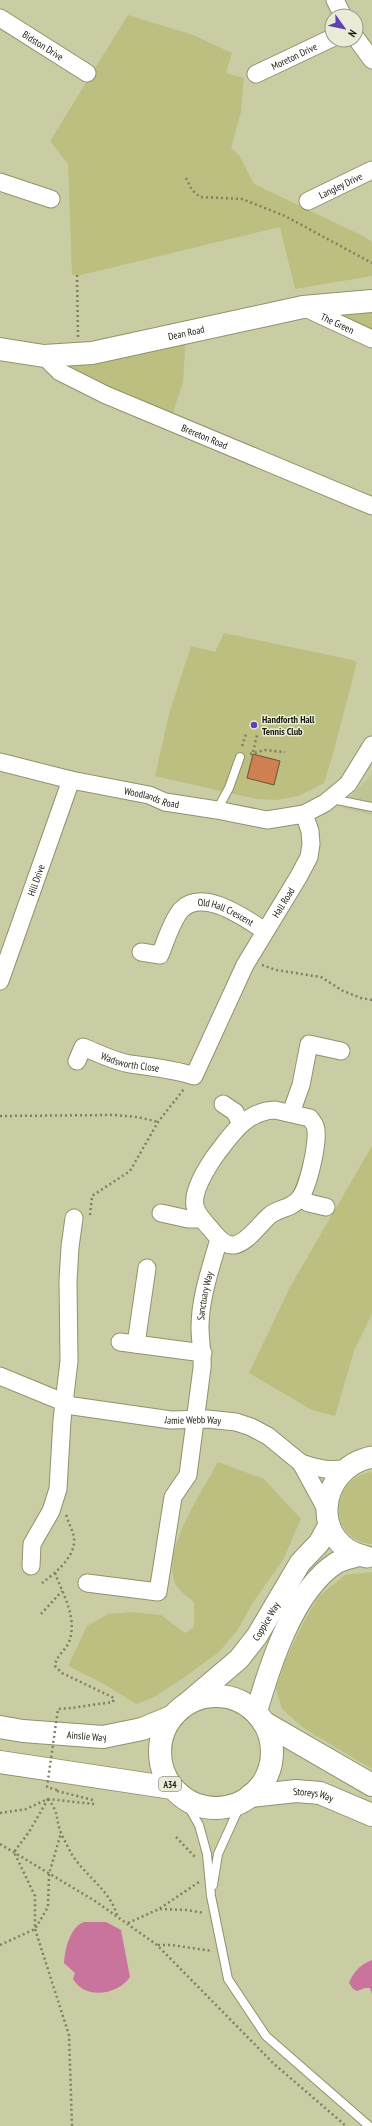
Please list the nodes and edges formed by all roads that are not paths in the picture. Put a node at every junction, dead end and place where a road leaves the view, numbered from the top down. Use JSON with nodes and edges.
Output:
{"nodes":[{"id":1,"x":0,"y":18,"type":"edge"},
{"id":2,"x":324,"y":42,"type":"edge"},
{"id":3,"x":363,"y":48,"type":"edge"},
{"id":4,"x":372,"y":60,"type":"edge"},
{"id":5,"x":87,"y":73,"type":"dead end"},
{"id":6,"x":256,"y":74,"type":"dead end"},
{"id":7,"x":372,"y":170,"type":"edge"},
{"id":8,"x":0,"y":182,"type":"edge"},
{"id":9,"x":51,"y":199,"type":"dead end"},
{"id":10,"x":308,"y":201,"type":"dead end"},
{"id":11,"x":372,"y":301,"type":"edge"},
{"id":12,"x":303,"y":307,"type":"junction"},
{"id":13,"x":372,"y":339,"type":"edge"},
{"id":14,"x":0,"y":349,"type":"edge"},
{"id":15,"x":44,"y":356,"type":"junction"},
{"id":16,"x":372,"y":506,"type":"edge"},
{"id":17,"x":372,"y":745,"type":"edge"},
{"id":18,"x":240,"y":757,"type":"road end"},
{"id":19,"x":0,"y":762,"type":"edge"},
{"id":20,"x":71,"y":780,"type":"junction"},
{"id":21,"x":331,"y":799,"type":"junction"},
{"id":22,"x":372,"y":807,"type":"edge"},
{"id":23,"x":217,"y":810,"type":"junction"},
{"id":24,"x":304,"y":814,"type":"junction"},
{"id":25,"x":265,"y":931,"type":"junction"},
{"id":26,"x":141,"y":952,"type":"dead end"},
{"id":27,"x":0,"y":981,"type":"edge"},
{"id":28,"x":341,"y":1052,"type":"dead end"},
{"id":29,"x":77,"y":1061,"type":"dead end"},
{"id":30,"x":194,"y":1076,"type":"joint"},
{"id":31,"x":223,"y":1104,"type":"dead end"},
{"id":32,"x":291,"y":1113,"type":"junction"},
{"id":33,"x":241,"y":1124,"type":"junction"},
{"id":34,"x":300,"y":1198,"type":"junction"},
{"id":35,"x":326,"y":1207,"type":"dead end"},
{"id":36,"x":161,"y":1213,"type":"dead end"},
{"id":37,"x":82,"y":1218,"type":"road end"},
{"id":38,"x":202,"y":1219,"type":"junction"},
{"id":39,"x":219,"y":1239,"type":"junction"},
{"id":40,"x":147,"y":1268,"type":"dead end"},
{"id":41,"x":203,"y":1353,"type":"junction"},
{"id":42,"x":0,"y":1376,"type":"edge"},
{"id":43,"x":69,"y":1404,"type":"junction"},
{"id":44,"x":195,"y":1419,"type":"junction"},
{"id":45,"x":363,"y":1457,"type":"edge"},
{"id":46,"x":301,"y":1463,"type":"junction"},
{"id":47,"x":328,"y":1517,"type":"junction"},
{"id":48,"x":366,"y":1557,"type":"edge"},
{"id":49,"x":32,"y":1566,"type":"dead end"},
{"id":50,"x":87,"y":1583,"type":"dead end"},
{"id":51,"x":178,"y":1710,"type":"junction"},
{"id":52,"x":260,"y":1718,"type":"junction"},
{"id":53,"x":0,"y":1727,"type":"edge"},
{"id":54,"x":0,"y":1762,"type":"edge"},
{"id":55,"x":372,"y":1785,"type":"edge"},
{"id":56,"x":177,"y":1793,"type":"junction"},
{"id":57,"x":246,"y":1798,"type":"junction"},
{"id":58,"x":372,"y":1815,"type":"edge"},
{"id":59,"x":211,"y":1896,"type":"junction"},
{"id":60,"x":369,"y":2126,"type":"edge"}],
"edges":[{"from":1,"to":5,"type":"street","name":"Bidston Drive"},
{"from":2,"to":6,"type":"street","name":"Moreton Drive"},
{"from":3,"to":4,"type":"street"},
{"from":7,"to":10,"type":"street","name":"Langley Drive"},
{"from":8,"to":9,"type":"street"},
{"from":11,"to":12,"type":"main road","name":"Dean Road"},
{"from":12,"to":13,"type":"street","name":"The Green"},
{"from":12,"to":15,"type":"main road","name":"Dean Road"},
{"from":14,"to":15,"type":"main road","name":"Dean Road"},
{"from":15,"to":16,"type":"street","name":"Brereton Road"},
{"from":17,"to":21,"type":"street"},
{"from":18,"to":23,"type":"lane"},
{"from":19,"to":20,"type":"street","name":"Woodlands Road"},
{"from":20,"to":23,"type":"street","name":"Woodlands Road"},
{"from":20,"to":27,"type":"street","name":"Hill Drive"},
{"from":21,"to":22,"type":"lane"},
{"from":21,"to":24,"type":"street"},
{"from":23,"to":24,"type":"street","name":"Woodlands Road"},
{"from":24,"to":25,"type":"street","name":"Hall Road"},
{"from":25,"to":26,"type":"street","name":"Old Hall Crescent"},
{"from":25,"to":30,"type":"street","name":"Hall Road"},
{"from":28,"to":32,"type":"street"},
{"from":29,"to":30,"type":"street","name":"Wadsworth Close"},
{"from":31,"to":33,"type":"street"},
{"from":32,"to":33,"type":"street"},
{"from":32,"to":34,"type":"street"},
{"from":33,"to":38,"type":"street"},
{"from":34,"to":35,"type":"street"},
{"from":34,"to":39,"type":"street"},
{"from":36,"to":38,"type":"street"},
{"from":37,"to":43,"type":"street"},
{"from":38,"to":39,"type":"street"},
{"from":39,"to":41,"type":"street","name":"Sanctuary Way"},
{"from":40,"to":41,"type":"street"},
{"from":41,"to":44,"type":"street","name":"Sanctuary Way"},
{"from":42,"to":43,"type":"street","name":"Jamie Webb Way"},
{"from":43,"to":44,"type":"street","name":"Jamie Webb Way"},
{"from":43,"to":49,"type":"street"},
{"from":44,"to":46,"type":"street","name":"Jamie Webb Way"},
{"from":44,"to":50,"type":"street","name":"Sanctuary Way"},
{"from":45,"to":46,"type":"street","name":"Jamie Webb Way"},
{"from":45,"to":47,"type":"street"},
{"from":46,"to":47,"type":"street","name":"Jamie Webb Way"},
{"from":47,"to":48,"type":"street"},
{"from":47,"to":51,"type":"street","name":"Coppice Way"},
{"from":48,"to":52,"type":"street"},
{"from":51,"to":52,"type":"main road"},
{"from":51,"to":53,"type":"main road","name":"Ainslie Way"},
{"from":51,"to":56,"type":"main road","number":"A34"},
{"from":52,"to":55,"type":"main road"},
{"from":52,"to":57,"type":"main road","number":"A34"},
{"from":54,"to":56,"type":"main road","number":"A34"},
{"from":56,"to":57,"type":"main road","number":"A34"},
{"from":56,"to":59,"type":"lane"},
{"from":57,"to":58,"type":"main road","name":"Storeys Way","number":"A34"},
{"from":57,"to":59,"type":"lane"},
{"from":59,"to":60,"type":"lane"}]}
